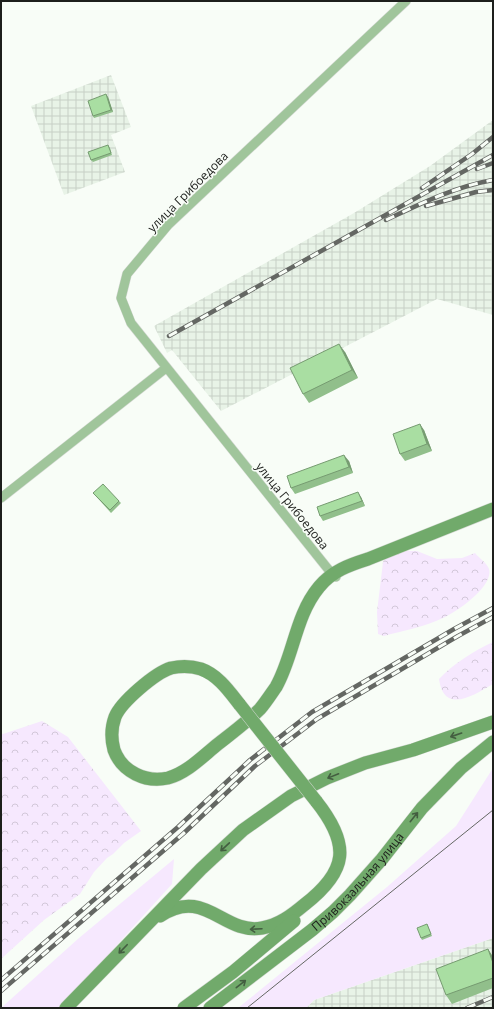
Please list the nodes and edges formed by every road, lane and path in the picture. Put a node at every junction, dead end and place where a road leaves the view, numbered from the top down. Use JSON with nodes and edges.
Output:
{"nodes":[{"id":1,"x":406,"y":1,"type":"edge"},
{"id":2,"x":166,"y":368,"type":"junction"},
{"id":3,"x":1,"y":498,"type":"edge"},
{"id":4,"x":493,"y":509,"type":"edge"},
{"id":5,"x":335,"y":577,"type":"junction"},
{"id":6,"x":493,"y":722,"type":"edge"},
{"id":7,"x":493,"y":742,"type":"edge"},
{"id":8,"x":318,"y":799,"type":"junction"},
{"id":9,"x":138,"y":933,"type":"junction"},
{"id":10,"x":66,"y":1008,"type":"edge"},
{"id":11,"x":184,"y":1008,"type":"edge"},
{"id":12,"x":210,"y":1008,"type":"edge"}],
"edges":[{"from":1,"to":2,"type":"street","name":"улица Грибоедова"},
{"from":2,"to":3,"type":"street"},
{"from":2,"to":5,"type":"street","name":"улица Грибоедова"},
{"from":4,"to":5,"type":"main road"},
{"from":5,"to":8,"type":"main road"},
{"from":6,"to":9,"type":"main road","one_way":true},
{"from":12,"to":7,"type":"main road","name":"Привокзальная улица","one_way":true},
{"from":8,"to":9,"type":"main road","one_way":true},
{"from":8,"to":11,"type":"main road"},
{"from":9,"to":10,"type":"main road","one_way":true}]}
